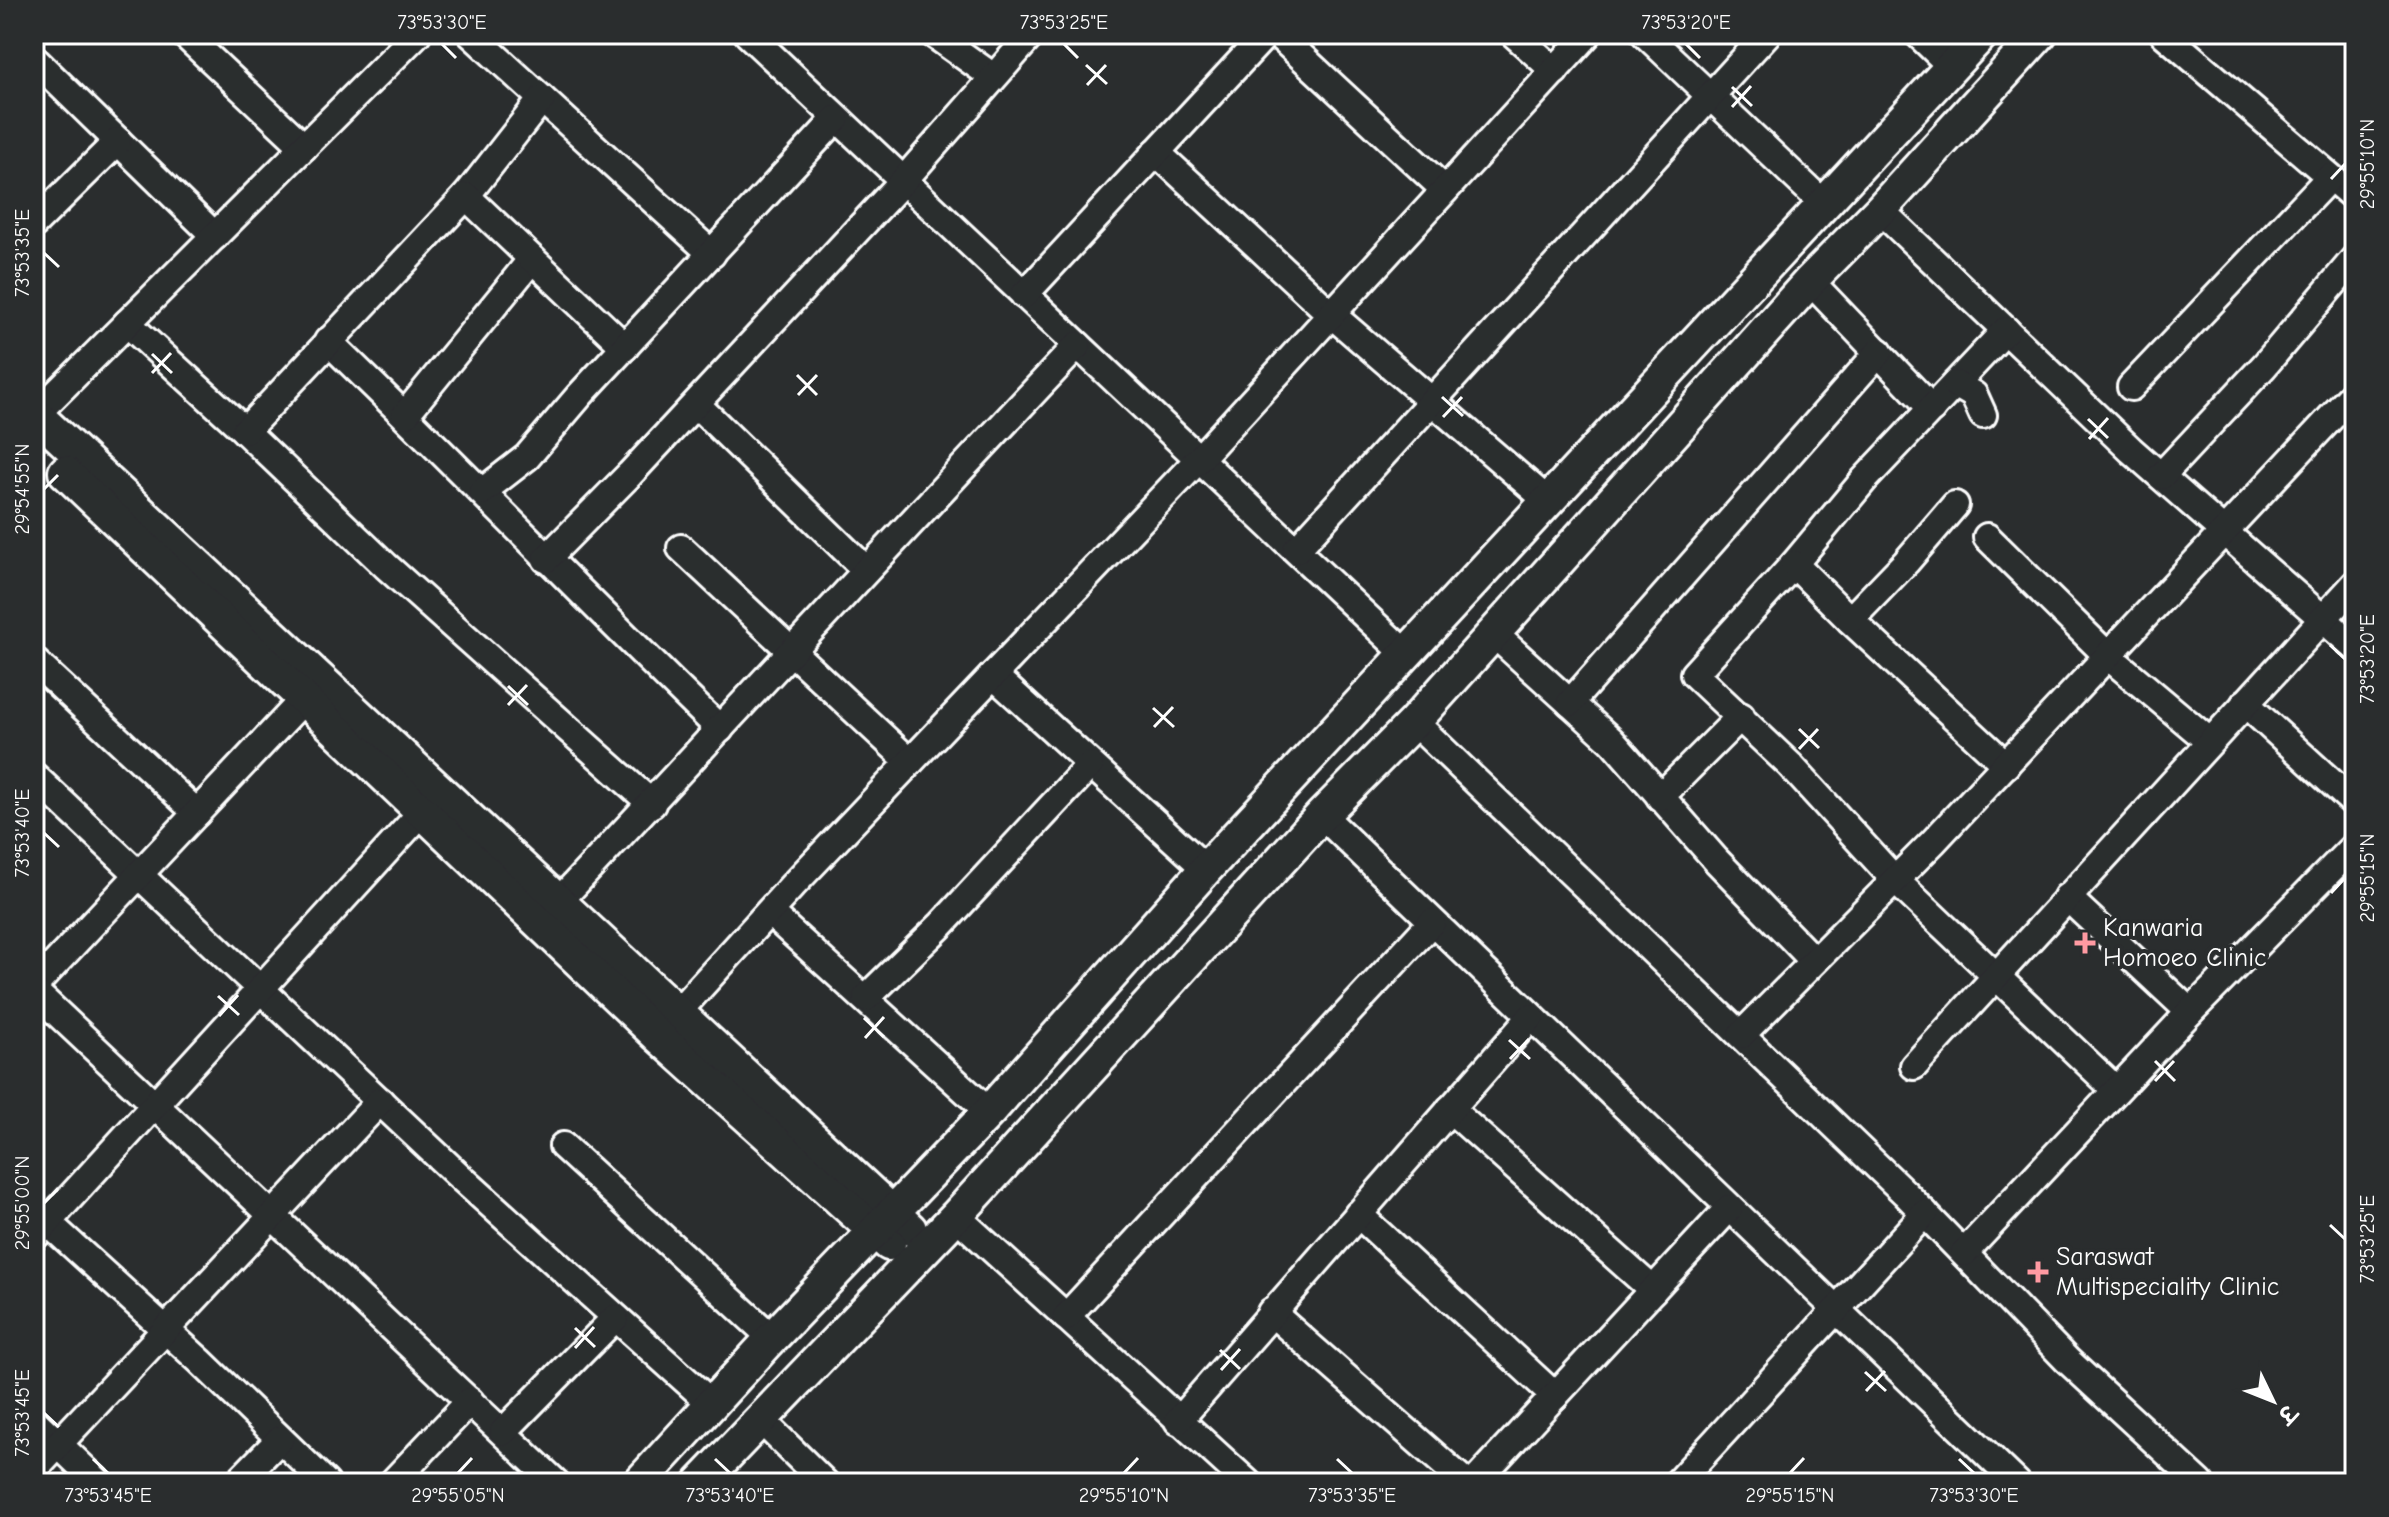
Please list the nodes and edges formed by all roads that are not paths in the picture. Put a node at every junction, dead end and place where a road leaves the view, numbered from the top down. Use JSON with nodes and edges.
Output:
{"nodes":[{"id":1,"x":184,"y":34,"type":"edge"},
{"id":2,"x":417,"y":34,"type":"edge"},
{"id":3,"x":471,"y":34,"type":"edge"},
{"id":4,"x":748,"y":34,"type":"edge"},
{"id":5,"x":933,"y":34,"type":"edge"},
{"id":6,"x":1032,"y":34,"type":"edge"},
{"id":7,"x":1266,"y":34,"type":"edge"},
{"id":8,"x":1277,"y":34,"type":"edge"},
{"id":9,"x":1514,"y":34,"type":"edge"},
{"id":10,"x":1588,"y":34,"type":"edge"},
{"id":11,"x":1645,"y":34,"type":"edge"},
{"id":12,"x":1767,"y":34,"type":"edge"},
{"id":13,"x":1918,"y":34,"type":"edge"},
{"id":14,"x":1982,"y":34,"type":"edge"},
{"id":15,"x":2040,"y":34,"type":"edge"},
{"id":16,"x":2164,"y":34,"type":"edge"},
{"id":17,"x":34,"y":59,"type":"edge"},
{"id":18,"x":1952,"y":67,"type":"junction"},
{"id":19,"x":1555,"y":71,"type":"junction"},
{"id":20,"x":992,"y":76,"type":"junction"},
{"id":21,"x":1711,"y":97,"type":"junction"},
{"id":22,"x":542,"y":99,"type":"junction"},
{"id":23,"x":836,"y":119,"type":"junction"},
{"id":24,"x":118,"y":141,"type":"junction"},
{"id":25,"x":304,"y":147,"type":"junction"},
{"id":26,"x":1156,"y":152,"type":"junction"},
{"id":27,"x":2330,"y":177,"type":"junction"},
{"id":28,"x":903,"y":181,"type":"junction"},
{"id":29,"x":1445,"y":190,"type":"junction"},
{"id":30,"x":466,"y":196,"type":"junction"},
{"id":31,"x":2355,"y":198,"type":"edge"},
{"id":32,"x":1824,"y":204,"type":"junction"},
{"id":33,"x":1880,"y":210,"type":"junction"},
{"id":34,"x":34,"y":224,"type":"edge"},
{"id":35,"x":215,"y":236,"type":"junction"},
{"id":36,"x":712,"y":254,"type":"junction"},
{"id":37,"x":2355,"y":258,"type":"edge"},
{"id":38,"x":532,"y":259,"type":"junction"},
{"id":39,"x":1810,"y":281,"type":"junction"},
{"id":40,"x":1024,"y":295,"type":"junction"},
{"id":41,"x":1331,"y":314,"type":"junction"},
{"id":42,"x":127,"y":323,"type":"junction"},
{"id":43,"x":2006,"y":330,"type":"junction"},
{"id":44,"x":328,"y":341,"type":"junction"},
{"id":45,"x":1078,"y":345,"type":"junction"},
{"id":46,"x":625,"y":347,"type":"junction"},
{"id":47,"x":1879,"y":352,"type":"junction"},
{"id":48,"x":1955,"y":384,"type":"junction"},
{"id":49,"x":2131,"y":387,"type":"dead end"},
{"id":50,"x":2355,"y":392,"type":"edge"},
{"id":51,"x":1433,"y":401,"type":"junction"},
{"id":52,"x":696,"y":404,"type":"junction"},
{"id":53,"x":1932,"y":409,"type":"junction"},
{"id":54,"x":405,"y":415,"type":"junction"},
{"id":55,"x":1983,"y":415,"type":"dead end"},
{"id":56,"x":34,"y":421,"type":"edge"},
{"id":57,"x":245,"y":431,"type":"junction"},
{"id":58,"x":1199,"y":459,"type":"junction"},
{"id":59,"x":2161,"y":476,"type":"junction"},
{"id":60,"x":482,"y":492,"type":"junction"},
{"id":61,"x":1549,"y":502,"type":"junction"},
{"id":62,"x":1955,"y":505,"type":"dead end"},
{"id":63,"x":2226,"y":532,"type":"junction"},
{"id":64,"x":1987,"y":537,"type":"dead end"},
{"id":65,"x":681,"y":548,"type":"dead end"},
{"id":66,"x":1296,"y":550,"type":"junction"},
{"id":67,"x":546,"y":559,"type":"junction"},
{"id":68,"x":1794,"y":564,"type":"junction"},
{"id":69,"x":866,"y":570,"type":"junction"},
{"id":70,"x":2355,"y":584,"type":"edge"},
{"id":71,"x":2323,"y":618,"type":"junction"},
{"id":72,"x":1850,"y":620,"type":"junction"},
{"id":73,"x":1493,"y":633,"type":"junction"},
{"id":74,"x":2355,"y":647,"type":"edge"},
{"id":75,"x":790,"y":653,"type":"junction"},
{"id":76,"x":1407,"y":655,"type":"junction"},
{"id":77,"x":2108,"y":656,"type":"junction"},
{"id":78,"x":34,"y":661,"type":"edge"},
{"id":79,"x":993,"y":675,"type":"junction"},
{"id":80,"x":303,"y":700,"type":"junction"},
{"id":81,"x":1570,"y":703,"type":"junction"},
{"id":82,"x":2245,"y":703,"type":"junction"},
{"id":83,"x":1741,"y":716,"type":"junction"},
{"id":84,"x":1414,"y":722,"type":"junction"},
{"id":85,"x":720,"y":729,"type":"junction"},
{"id":86,"x":2209,"y":741,"type":"junction"},
{"id":87,"x":910,"y":762,"type":"junction"},
{"id":88,"x":1090,"y":765,"type":"junction"},
{"id":89,"x":2006,"y":765,"type":"junction"},
{"id":90,"x":34,"y":776,"type":"edge"},
{"id":91,"x":1660,"y":797,"type":"junction"},
{"id":92,"x":652,"y":804,"type":"junction"},
{"id":93,"x":2355,"y":804,"type":"edge"},
{"id":94,"x":422,"y":812,"type":"junction"},
{"id":95,"x":197,"y":813,"type":"junction"},
{"id":96,"x":1322,"y":815,"type":"junction"},
{"id":97,"x":2355,"y":845,"type":"edge"},
{"id":98,"x":1206,"y":869,"type":"junction"},
{"id":99,"x":139,"y":875,"type":"junction"},
{"id":100,"x":1895,"y":880,"type":"junction"},
{"id":101,"x":2067,"y":897,"type":"junction"},
{"id":102,"x":769,"y":912,"type":"junction"},
{"id":103,"x":549,"y":913,"type":"junction"},
{"id":104,"x":1432,"y":922,"type":"junction"},
{"id":105,"x":1814,"y":961,"type":"junction"},
{"id":106,"x":1995,"y":977,"type":"junction"},
{"id":107,"x":34,"y":988,"type":"edge"},
{"id":108,"x":260,"y":988,"type":"junction"},
{"id":109,"x":866,"y":998,"type":"junction"},
{"id":110,"x":2190,"y":1012,"type":"junction"},
{"id":111,"x":1531,"y":1017,"type":"junction"},
{"id":112,"x":667,"y":1024,"type":"junction"},
{"id":113,"x":1741,"y":1035,"type":"junction"},
{"id":114,"x":1914,"y":1066,"type":"dead end"},
{"id":115,"x":2116,"y":1090,"type":"junction"},
{"id":116,"x":380,"y":1101,"type":"junction"},
{"id":117,"x":154,"y":1103,"type":"junction"},
{"id":118,"x":1450,"y":1109,"type":"junction"},
{"id":119,"x":989,"y":1112,"type":"junction"},
{"id":120,"x":563,"y":1146,"type":"dead end"},
{"id":121,"x":1729,"y":1208,"type":"junction"},
{"id":122,"x":1925,"y":1213,"type":"junction"},
{"id":123,"x":1358,"y":1214,"type":"junction"},
{"id":124,"x":274,"y":1215,"type":"junction"},
{"id":125,"x":956,"y":1216,"type":"junction"},
{"id":126,"x":39,"y":1223,"type":"edge"},
{"id":127,"x":884,"y":1223,"type":"junction"},
{"id":128,"x":1964,"y":1253,"type":"junction"},
{"id":129,"x":919,"y":1254,"type":"junction"},
{"id":130,"x":1653,"y":1290,"type":"junction"},
{"id":131,"x":1837,"y":1311,"type":"junction"},
{"id":132,"x":1271,"y":1312,"type":"junction"},
{"id":133,"x":1066,"y":1317,"type":"junction"},
{"id":134,"x":615,"y":1318,"type":"junction"},
{"id":135,"x":165,"y":1329,"type":"junction"},
{"id":136,"x":772,"y":1338,"type":"junction"},
{"id":137,"x":1555,"y":1396,"type":"junction"},
{"id":138,"x":470,"y":1401,"type":"junction"},
{"id":139,"x":711,"y":1403,"type":"junction"},
{"id":140,"x":760,"y":1419,"type":"junction"},
{"id":141,"x":34,"y":1421,"type":"edge"},
{"id":142,"x":1178,"y":1421,"type":"junction"},
{"id":143,"x":503,"y":1432,"type":"junction"},
{"id":144,"x":280,"y":1439,"type":"junction"},
{"id":145,"x":58,"y":1444,"type":"junction"},
{"id":146,"x":34,"y":1470,"type":"edge"},
{"id":147,"x":2183,"y":1478,"type":"edge"},
{"id":148,"x":99,"y":1483,"type":"edge"},
{"id":149,"x":237,"y":1483,"type":"edge"},
{"id":150,"x":326,"y":1483,"type":"edge"},
{"id":151,"x":392,"y":1483,"type":"edge"},
{"id":152,"x":556,"y":1483,"type":"edge"},
{"id":153,"x":639,"y":1483,"type":"edge"},
{"id":154,"x":700,"y":1483,"type":"edge"},
{"id":155,"x":825,"y":1483,"type":"edge"},
{"id":156,"x":1248,"y":1483,"type":"edge"},
{"id":157,"x":1466,"y":1483,"type":"edge"},
{"id":158,"x":1474,"y":1483,"type":"edge"},
{"id":159,"x":1677,"y":1483,"type":"edge"},
{"id":160,"x":2017,"y":1483,"type":"edge"}],
"edges":[{"from":1,"to":25,"type":"street"},
{"from":2,"to":25,"type":"street"},
{"from":3,"to":22,"type":"street"},
{"from":4,"to":23,"type":"street"},
{"from":5,"to":20,"type":"street"},
{"from":6,"to":20,"type":"street"},
{"from":7,"to":26,"type":"street"},
{"from":8,"to":29,"type":"street"},
{"from":9,"to":19,"type":"street"},
{"from":10,"to":19,"type":"street"},
{"from":11,"to":21,"type":"street"},
{"from":12,"to":21,"type":"street"},
{"from":13,"to":18,"type":"street"},
{"from":14,"to":18,"type":"street"},
{"from":15,"to":33,"type":"street"},
{"from":16,"to":27,"type":"street"},
{"from":17,"to":24,"type":"street"},
{"from":18,"to":32,"type":"street"},
{"from":19,"to":29,"type":"street"},
{"from":20,"to":28,"type":"street"},
{"from":21,"to":32,"type":"street"},
{"from":21,"to":51,"type":"street"},
{"from":22,"to":30,"type":"street"},
{"from":22,"to":36,"type":"street"},
{"from":23,"to":28,"type":"street"},
{"from":23,"to":36,"type":"street"},
{"from":24,"to":34,"type":"street"},
{"from":24,"to":35,"type":"street"},
{"from":25,"to":35,"type":"street"},
{"from":26,"to":40,"type":"street"},
{"from":26,"to":41,"type":"street"},
{"from":27,"to":31,"type":"street"},
{"from":27,"to":49,"type":"street"},
{"from":28,"to":40,"type":"street"},
{"from":28,"to":52,"type":"street"},
{"from":29,"to":41,"type":"street"},
{"from":30,"to":38,"type":"street"},
{"from":30,"to":44,"type":"street"},
{"from":32,"to":61,"type":"street"},
{"from":33,"to":39,"type":"street"},
{"from":33,"to":43,"type":"street"},
{"from":35,"to":42,"type":"street"},
{"from":36,"to":46,"type":"street"},
{"from":37,"to":59,"type":"street"},
{"from":38,"to":46,"type":"street"},
{"from":38,"to":54,"type":"street"},
{"from":39,"to":47,"type":"street"},
{"from":39,"to":73,"type":"street"},
{"from":40,"to":45,"type":"street"},
{"from":41,"to":51,"type":"street"},
{"from":41,"to":58,"type":"street"},
{"from":42,"to":56,"type":"street"},
{"from":42,"to":57,"type":"street"},
{"from":43,"to":48,"type":"street"},
{"from":43,"to":59,"type":"street"},
{"from":44,"to":54,"type":"street"},
{"from":44,"to":57,"type":"street"},
{"from":45,"to":58,"type":"street"},
{"from":45,"to":69,"type":"street"},
{"from":46,"to":60,"type":"street"},
{"from":47,"to":53,"type":"street"},
{"from":47,"to":81,"type":"street"},
{"from":48,"to":53,"type":"street"},
{"from":48,"to":55,"type":"street"},
{"from":50,"to":63,"type":"street"},
{"from":51,"to":61,"type":"street"},
{"from":51,"to":66,"type":"street"},
{"from":52,"to":67,"type":"street"},
{"from":52,"to":69,"type":"street"},
{"from":53,"to":68,"type":"street"},
{"from":54,"to":60,"type":"street"},
{"from":56,"to":80,"type":"street"},
{"from":56,"to":103,"type":"street"},
{"from":57,"to":92,"type":"street"},
{"from":58,"to":66,"type":"street"},
{"from":58,"to":79,"type":"street"},
{"from":59,"to":63,"type":"street"},
{"from":60,"to":67,"type":"street"},
{"from":61,"to":76,"type":"street"},
{"from":62,"to":72,"type":"street"},
{"from":63,"to":71,"type":"street"},
{"from":63,"to":77,"type":"street"},
{"from":64,"to":77,"type":"street"},
{"from":65,"to":75,"type":"street"},
{"from":66,"to":76,"type":"street"},
{"from":67,"to":85,"type":"street"},
{"from":68,"to":72,"type":"street"},
{"from":68,"to":83,"type":"street"},
{"from":69,"to":75,"type":"street"},
{"from":70,"to":71,"type":"street"},
{"from":71,"to":74,"type":"street"},
{"from":71,"to":82,"type":"street"},
{"from":72,"to":89,"type":"street"},
{"from":73,"to":81,"type":"street"},
{"from":73,"to":84,"type":"street"},
{"from":75,"to":85,"type":"street"},
{"from":75,"to":87,"type":"street"},
{"from":76,"to":98,"type":"street"},
{"from":77,"to":86,"type":"street"},
{"from":77,"to":89,"type":"street"},
{"from":78,"to":95,"type":"street"},
{"from":79,"to":87,"type":"street"},
{"from":79,"to":88,"type":"street"},
{"from":80,"to":94,"type":"street"},
{"from":80,"to":95,"type":"street"},
{"from":81,"to":91,"type":"street"},
{"from":82,"to":86,"type":"street"},
{"from":82,"to":93,"type":"street"},
{"from":83,"to":91,"type":"street"},
{"from":83,"to":100,"type":"street"},
{"from":84,"to":96,"type":"street"},
{"from":84,"to":113,"type":"street"},
{"from":85,"to":92,"type":"street"},
{"from":86,"to":101,"type":"street"},
{"from":87,"to":102,"type":"street"},
{"from":88,"to":98,"type":"street"},
{"from":88,"to":109,"type":"street"},
{"from":89,"to":100,"type":"street"},
{"from":90,"to":99,"type":"street"},
{"from":91,"to":105,"type":"street"},
{"from":92,"to":103,"type":"street"},
{"from":94,"to":103,"type":"street"},
{"from":94,"to":108,"type":"street"},
{"from":95,"to":99,"type":"street"},
{"from":96,"to":104,"type":"street"},
{"from":96,"to":125,"type":"street"},
{"from":97,"to":110,"type":"street"},
{"from":98,"to":119,"type":"street"},
{"from":99,"to":107,"type":"street"},
{"from":99,"to":108,"type":"street"},
{"from":100,"to":105,"type":"street"},
{"from":100,"to":106,"type":"street"},
{"from":101,"to":106,"type":"street"},
{"from":101,"to":110,"type":"street"},
{"from":102,"to":109,"type":"street"},
{"from":102,"to":112,"type":"street"},
{"from":103,"to":112,"type":"street"},
{"from":104,"to":111,"type":"street"},
{"from":104,"to":133,"type":"street"},
{"from":105,"to":113,"type":"street"},
{"from":106,"to":114,"type":"street"},
{"from":106,"to":115,"type":"street"},
{"from":107,"to":117,"type":"street"},
{"from":108,"to":116,"type":"street"},
{"from":108,"to":117,"type":"street"},
{"from":109,"to":119,"type":"street"},
{"from":110,"to":115,"type":"street"},
{"from":111,"to":118,"type":"street"},
{"from":111,"to":121,"type":"street"},
{"from":112,"to":127,"type":"street"},
{"from":113,"to":122,"type":"street"},
{"from":115,"to":128,"type":"street"},
{"from":116,"to":124,"type":"street"},
{"from":116,"to":134,"type":"street"},
{"from":117,"to":124,"type":"street"},
{"from":117,"to":126,"type":"street"},
{"from":118,"to":123,"type":"street"},
{"from":118,"to":130,"type":"street"},
{"from":119,"to":127,"type":"street"},
{"from":120,"to":136,"type":"street"},
{"from":121,"to":130,"type":"street"},
{"from":121,"to":131,"type":"street"},
{"from":122,"to":128,"type":"street"},
{"from":122,"to":131,"type":"street"},
{"from":123,"to":132,"type":"street"},
{"from":123,"to":137,"type":"street"},
{"from":124,"to":135,"type":"street"},
{"from":124,"to":138,"type":"street"},
{"from":125,"to":129,"type":"street"},
{"from":125,"to":133,"type":"street"},
{"from":126,"to":135,"type":"street"},
{"from":127,"to":129,"type":"street"},
{"from":127,"to":136,"type":"street"},
{"from":128,"to":147,"type":"street"},
{"from":129,"to":140,"type":"street"},
{"from":130,"to":137,"type":"street"},
{"from":131,"to":159,"type":"street"},
{"from":131,"to":160,"type":"street"},
{"from":132,"to":142,"type":"street"},
{"from":132,"to":157,"type":"street"},
{"from":133,"to":142,"type":"street"},
{"from":134,"to":139,"type":"street"},
{"from":134,"to":143,"type":"street"},
{"from":135,"to":144,"type":"street"},
{"from":135,"to":145,"type":"street"},
{"from":136,"to":139,"type":"street"},
{"from":137,"to":158,"type":"street"},
{"from":138,"to":143,"type":"street"},
{"from":138,"to":151,"type":"street"},
{"from":139,"to":153,"type":"street"},
{"from":140,"to":154,"type":"street"},
{"from":140,"to":155,"type":"street"},
{"from":141,"to":145,"type":"street"},
{"from":142,"to":156,"type":"street"},
{"from":143,"to":152,"type":"street"},
{"from":144,"to":149,"type":"street"},
{"from":144,"to":150,"type":"street"},
{"from":145,"to":146,"type":"street"},
{"from":145,"to":148,"type":"street"}]}
